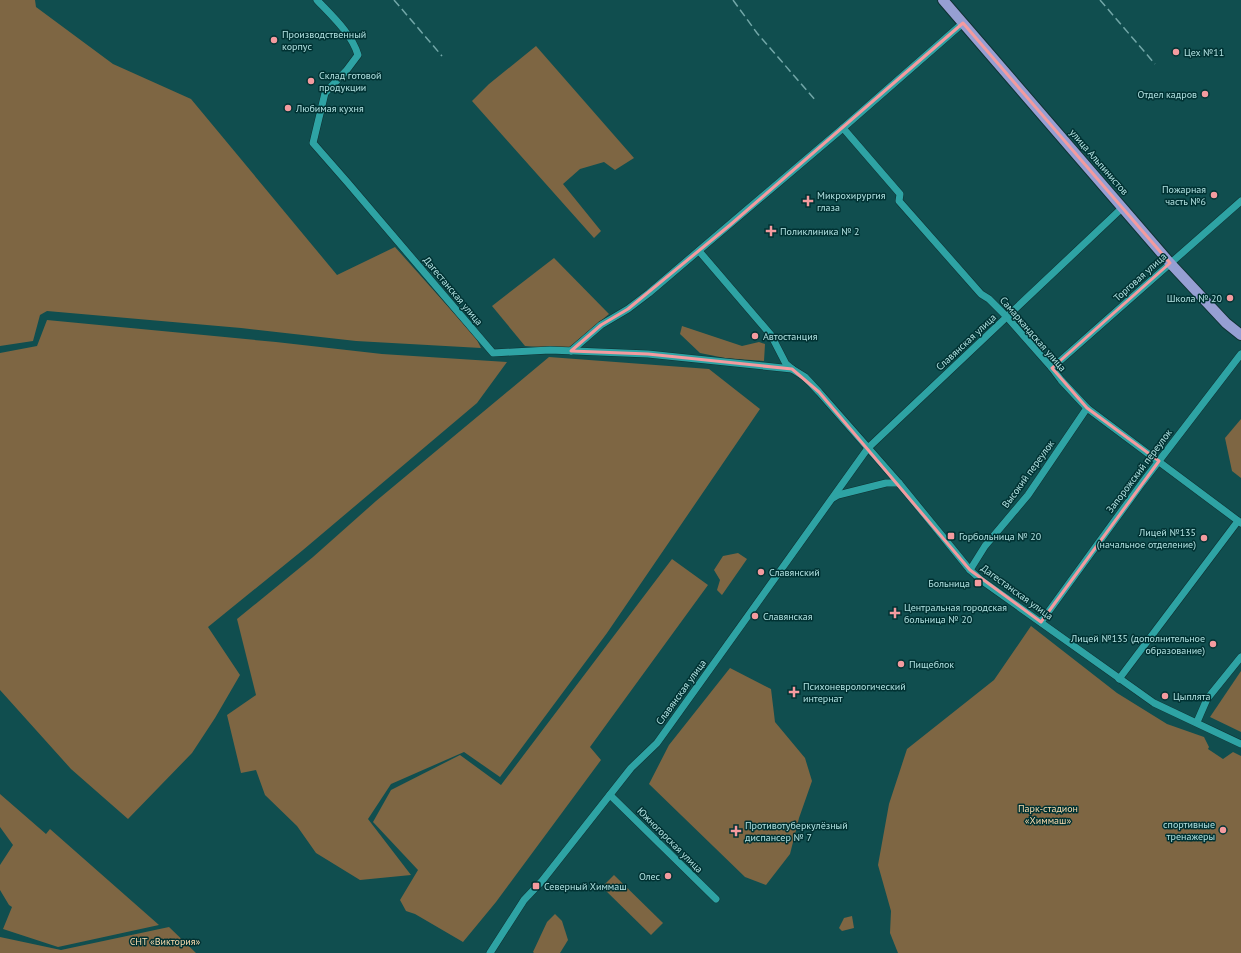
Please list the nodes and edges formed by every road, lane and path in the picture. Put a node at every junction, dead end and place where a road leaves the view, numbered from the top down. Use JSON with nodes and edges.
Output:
{"nodes":[{"id":1,"x":317,"y":0,"type":"edge"},
{"id":2,"x":943,"y":0,"type":"edge"},
{"id":3,"x":963,"y":23,"type":"junction"},
{"id":4,"x":843,"y":128,"type":"junction"},
{"id":5,"x":1241,"y":201,"type":"edge"},
{"id":6,"x":1122,"y":208,"type":"junction"},
{"id":7,"x":699,"y":251,"type":"junction"},
{"id":8,"x":1170,"y":263,"type":"junction"},
{"id":9,"x":1007,"y":317,"type":"junction"},
{"id":10,"x":1241,"y":335,"type":"edge"},
{"id":11,"x":571,"y":351,"type":"junction"},
{"id":12,"x":1241,"y":354,"type":"edge"},
{"id":13,"x":1052,"y":368,"type":"junction"},
{"id":14,"x":792,"y":369,"type":"junction"},
{"id":15,"x":1087,"y":408,"type":"junction"},
{"id":16,"x":868,"y":448,"type":"junction"},
{"id":17,"x":1159,"y":461,"type":"junction"},
{"id":18,"x":899,"y":483,"type":"junction"},
{"id":19,"x":831,"y":498,"type":"junction"},
{"id":20,"x":1239,"y":522,"type":"edge"},
{"id":21,"x":970,"y":570,"type":"junction"},
{"id":22,"x":1041,"y":622,"type":"junction"},
{"id":23,"x":1241,"y":658,"type":"edge"},
{"id":24,"x":1119,"y":679,"type":"junction"},
{"id":25,"x":1197,"y":722,"type":"junction"},
{"id":26,"x":1241,"y":744,"type":"edge"},
{"id":27,"x":610,"y":795,"type":"junction"},
{"id":28,"x":716,"y":899,"type":"dead end"},
{"id":29,"x":490,"y":953,"type":"edge"}],
"edges":[{"from":1,"to":11,"type":"street","name":"Дагестанская улица"},
{"from":2,"to":3,"type":"main road","name":"улица Альпинистов"},
{"from":3,"to":4,"type":"street"},
{"from":3,"to":6,"type":"main road","name":"улица Альпинистов"},
{"from":4,"to":7,"type":"street"},
{"from":4,"to":9,"type":"street","name":"Самаркандская улица"},
{"from":5,"to":8,"type":"street","name":"Торговая улица"},
{"from":6,"to":8,"type":"main road","name":"улица Альпинистов"},
{"from":6,"to":9,"type":"street","name":"Славянская улица"},
{"from":7,"to":11,"type":"street"},
{"from":7,"to":14,"type":"street","name":"Дагестанская улица"},
{"from":8,"to":10,"type":"main road","name":"улица Альпинистов"},
{"from":8,"to":13,"type":"street","name":"Торговая улица"},
{"from":9,"to":13,"type":"street","name":"Самаркандская улица"},
{"from":9,"to":16,"type":"street","name":"Славянская улица"},
{"from":11,"to":14,"type":"street","name":"Дагестанская улица"},
{"from":12,"to":17,"type":"street","name":"Запорожский переулок"},
{"from":13,"to":15,"type":"street","name":"Самаркандская улица"},
{"from":14,"to":16,"type":"street","name":"Дагестанская улица"},
{"from":15,"to":17,"type":"street","name":"Самаркандская улица"},
{"from":15,"to":21,"type":"street","name":"Высокий переулок"},
{"from":16,"to":18,"type":"street","name":"Дагестанская улица"},
{"from":16,"to":19,"type":"street","name":"Славянская улица"},
{"from":17,"to":20,"type":"street","name":"Самаркандская улица"},
{"from":17,"to":22,"type":"street","name":"Запорожский переулок"},
{"from":18,"to":19,"type":"street"},
{"from":18,"to":21,"type":"street","name":"Дагестанская улица"},
{"from":19,"to":27,"type":"street","name":"Славянская улица"},
{"from":20,"to":24,"type":"street"},
{"from":21,"to":22,"type":"street","name":"Дагестанская улица"},
{"from":22,"to":24,"type":"street","name":"Дагестанская улица"},
{"from":23,"to":25,"type":"street"},
{"from":24,"to":25,"type":"street","name":"Дагестанская улица"},
{"from":25,"to":26,"type":"street","name":"Дагестанская улица"},
{"from":27,"to":28,"type":"street","name":"Южногорская улица"},
{"from":27,"to":29,"type":"street","name":"Славянская улица"}]}
